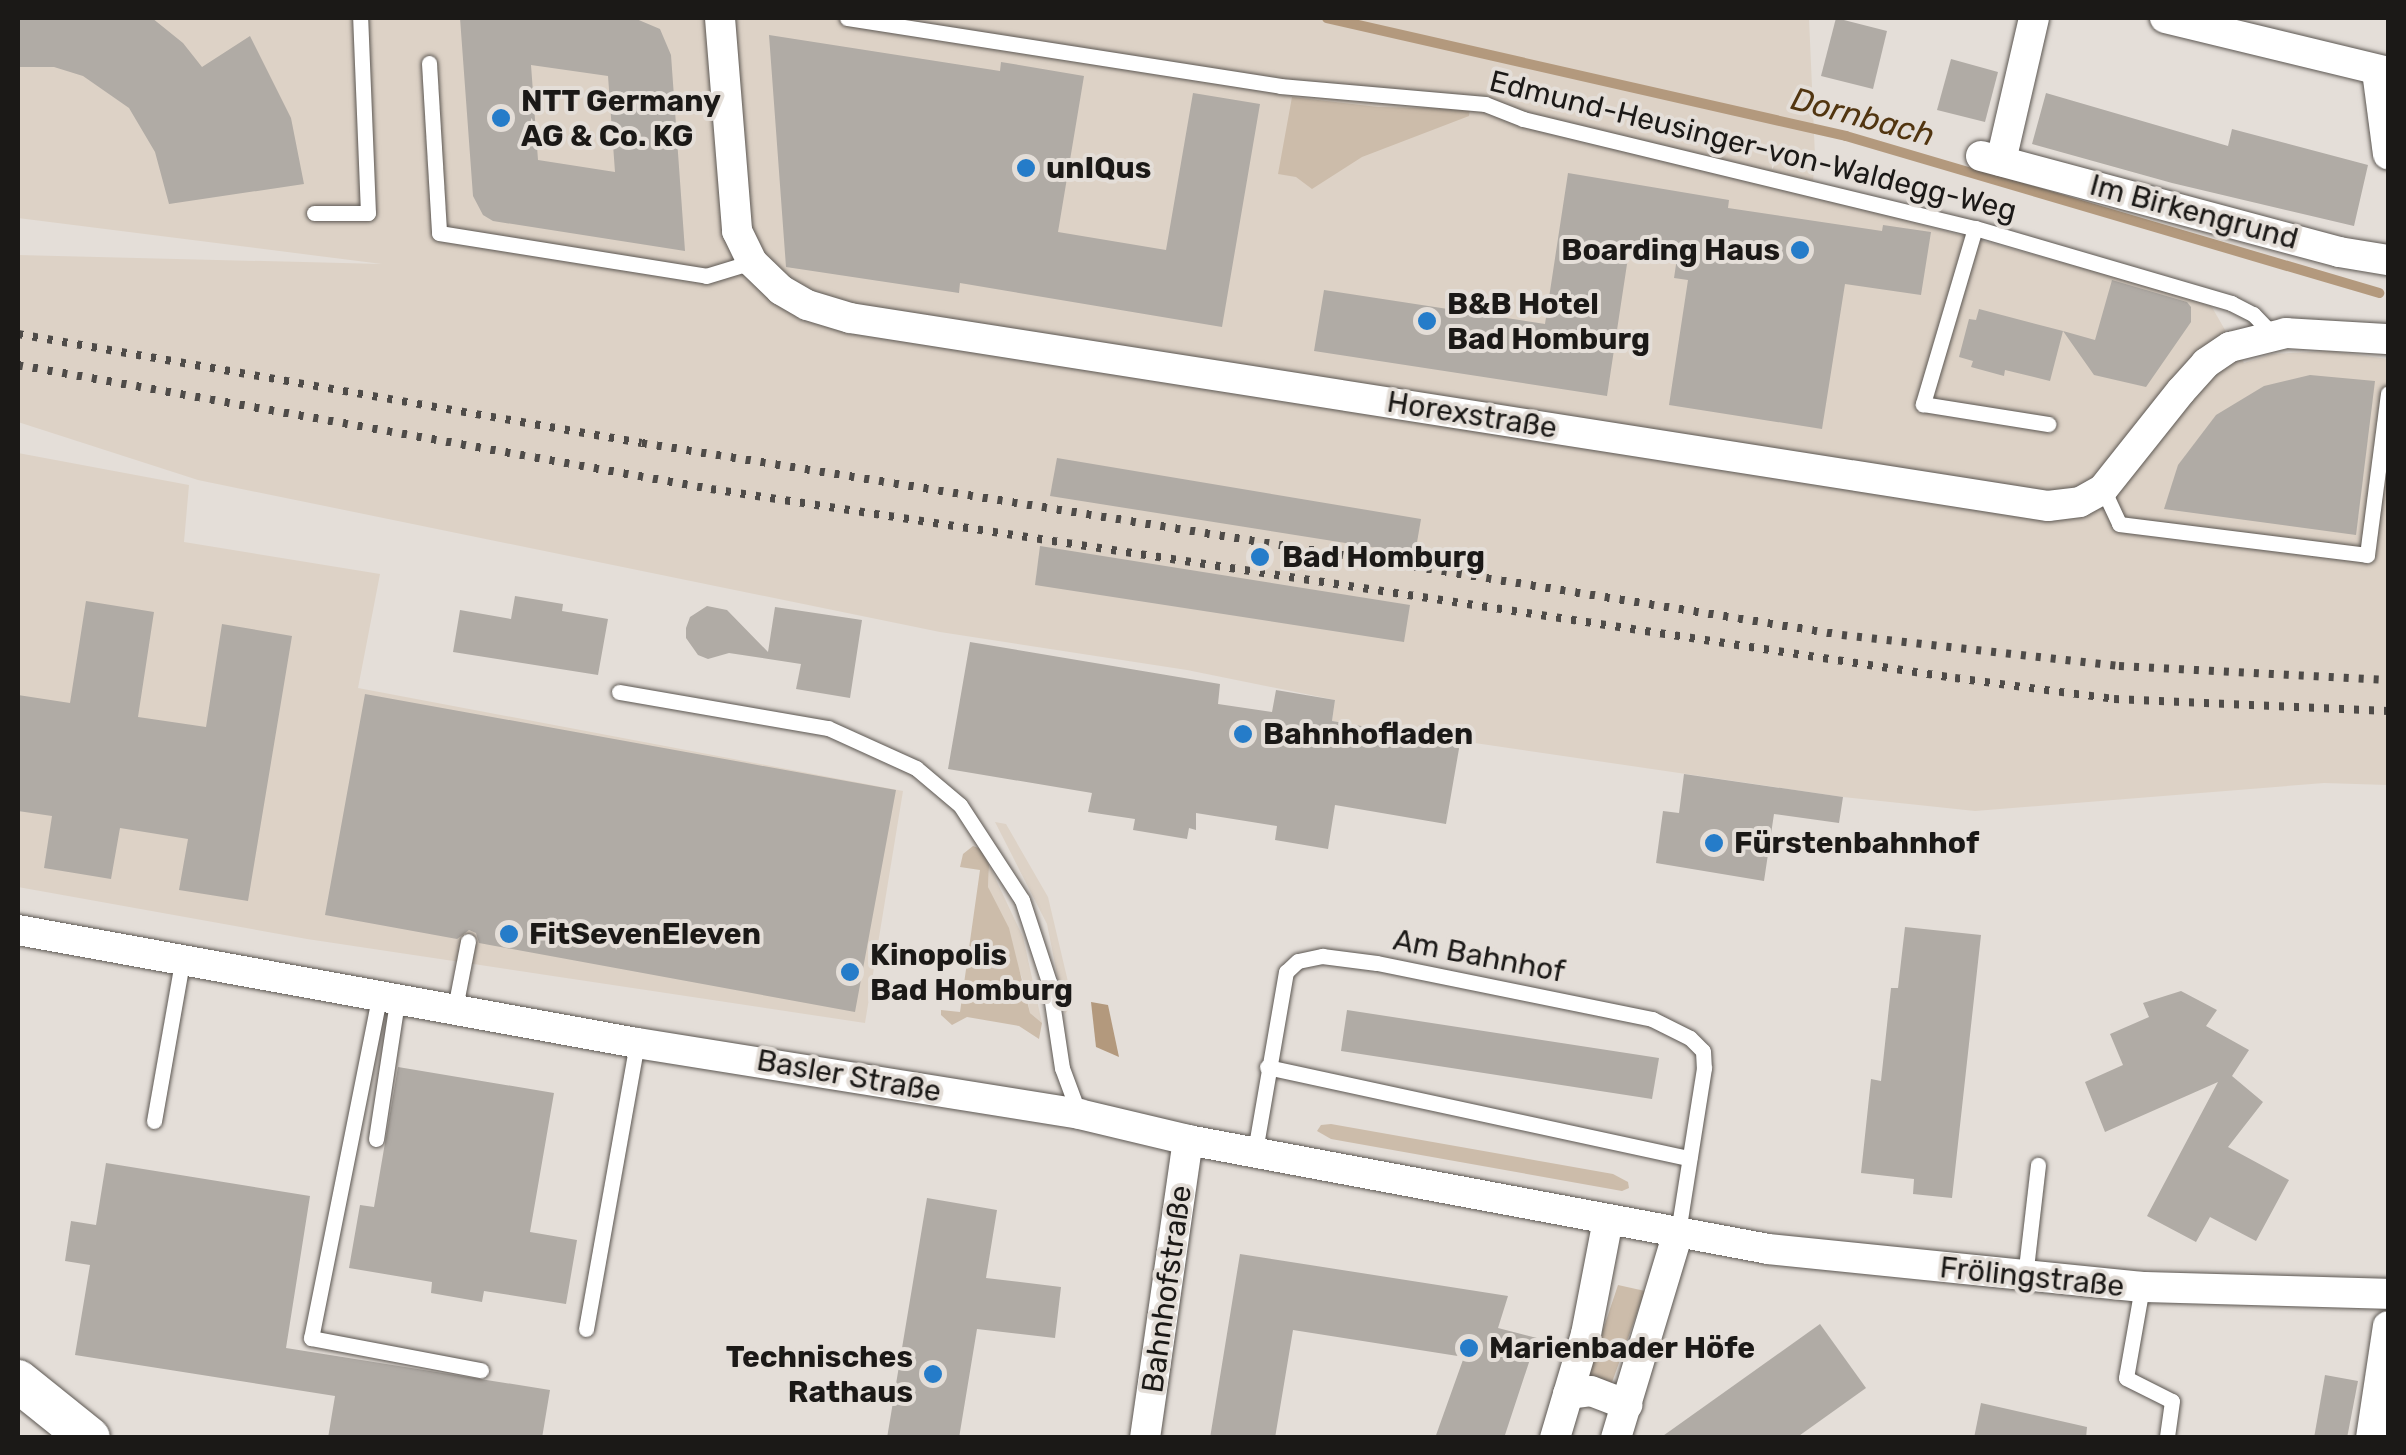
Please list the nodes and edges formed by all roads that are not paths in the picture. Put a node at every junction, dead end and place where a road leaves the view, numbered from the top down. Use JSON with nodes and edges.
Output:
{"nodes":[{"id":1,"x":360,"y":18,"type":"edge"},
{"id":2,"x":720,"y":18,"type":"edge"},
{"id":3,"x":846,"y":18,"type":"edge"},
{"id":4,"x":2034,"y":18,"type":"edge"},
{"id":5,"x":2165,"y":18,"type":"edge"},
{"id":6,"x":430,"y":63,"type":"dead end"},
{"id":7,"x":2383,"y":71,"type":"edge"},
{"id":8,"x":2388,"y":154,"type":"edge"},
{"id":9,"x":314,"y":213,"type":"dead end"},
{"id":10,"x":1975,"y":228,"type":"junction"},
{"id":11,"x":2388,"y":260,"type":"edge"},
{"id":12,"x":752,"y":262,"type":"junction"},
{"id":13,"x":2272,"y":334,"type":"junction"},
{"id":14,"x":2388,"y":339,"type":"edge"},
{"id":15,"x":2388,"y":393,"type":"edge"},
{"id":16,"x":2048,"y":424,"type":"dead end"},
{"id":17,"x":2103,"y":489,"type":"junction"},
{"id":18,"x":619,"y":692,"type":"dead end"},
{"id":19,"x":18,"y":930,"type":"edge"},
{"id":20,"x":468,"y":942,"type":"dead end"},
{"id":21,"x":183,"y":957,"type":"junction"},
{"id":22,"x":389,"y":994,"type":"junction"},
{"id":23,"x":455,"y":1008,"type":"junction"},
{"id":24,"x":637,"y":1042,"type":"junction"},
{"id":25,"x":1267,"y":1068,"type":"junction"},
{"id":26,"x":1080,"y":1114,"type":"junction"},
{"id":27,"x":154,"y":1121,"type":"dead end"},
{"id":28,"x":376,"y":1139,"type":"dead end"},
{"id":29,"x":1257,"y":1139,"type":"junction"},
{"id":30,"x":1188,"y":1140,"type":"junction"},
{"id":31,"x":1689,"y":1158,"type":"junction"},
{"id":32,"x":2038,"y":1164,"type":"dead end"},
{"id":33,"x":1608,"y":1220,"type":"junction"},
{"id":34,"x":1678,"y":1232,"type":"junction"},
{"id":35,"x":2025,"y":1278,"type":"junction"},
{"id":36,"x":2142,"y":1287,"type":"junction"},
{"id":37,"x":2388,"y":1294,"type":"edge"},
{"id":38,"x":2388,"y":1326,"type":"edge"},
{"id":39,"x":586,"y":1329,"type":"dead end"},
{"id":40,"x":481,"y":1370,"type":"dead end"},
{"id":41,"x":18,"y":1381,"type":"edge"},
{"id":42,"x":1568,"y":1394,"type":"junction"},
{"id":43,"x":1627,"y":1405,"type":"junction"},
{"id":44,"x":89,"y":1438,"type":"edge"},
{"id":45,"x":1145,"y":1438,"type":"edge"},
{"id":46,"x":1555,"y":1438,"type":"edge"},
{"id":47,"x":1616,"y":1438,"type":"edge"},
{"id":48,"x":2167,"y":1438,"type":"edge"},
{"id":49,"x":2371,"y":1438,"type":"edge"}],
"edges":[{"from":1,"to":9,"type":"lane"},
{"from":2,"to":12,"type":"street","name":"Horexstraße"},
{"from":3,"to":10,"type":"lane","name":"Edmund-Heusinger-von-Waldegg-Weg"},
{"from":4,"to":11,"type":"street","name":"Im Birkengrund"},
{"from":5,"to":7,"type":"street"},
{"from":6,"to":12,"type":"lane"},
{"from":7,"to":8,"type":"street"},
{"from":10,"to":13,"type":"lane","name":"Edmund-Heusinger-von-Waldegg-Weg"},
{"from":10,"to":16,"type":"lane"},
{"from":12,"to":17,"type":"street","name":"Horexstraße"},
{"from":13,"to":14,"type":"street"},
{"from":13,"to":17,"type":"street"},
{"from":15,"to":17,"type":"lane"},
{"from":18,"to":26,"type":"lane"},
{"from":19,"to":21,"type":"street","name":"Basler Straße"},
{"from":20,"to":23,"type":"lane"},
{"from":21,"to":22,"type":"street","name":"Basler Straße"},
{"from":21,"to":27,"type":"lane"},
{"from":22,"to":23,"type":"street","name":"Basler Straße"},
{"from":22,"to":28,"type":"lane"},
{"from":22,"to":40,"type":"lane"},
{"from":23,"to":24,"type":"street","name":"Basler Straße"},
{"from":24,"to":26,"type":"street","name":"Basler Straße"},
{"from":24,"to":39,"type":"lane"},
{"from":25,"to":29,"type":"lane","name":"Am Bahnhof"},
{"from":25,"to":31,"type":"lane"},
{"from":25,"to":31,"type":"lane","name":"Am Bahnhof"},
{"from":26,"to":30,"type":"street","name":"Basler Straße"},
{"from":29,"to":30,"type":"street","name":"Basler Straße"},
{"from":29,"to":33,"type":"street","name":"Basler Straße"},
{"from":30,"to":45,"type":"street","name":"Bahnhofstraße"},
{"from":31,"to":34,"type":"lane"},
{"from":32,"to":35,"type":"lane"},
{"from":33,"to":34,"type":"street","name":"Basler Straße"},
{"from":33,"to":42,"type":"street"},
{"from":34,"to":35,"type":"street","name":"Frölingstraße"},
{"from":34,"to":43,"type":"street"},
{"from":35,"to":36,"type":"street","name":"Frölingstraße"},
{"from":36,"to":37,"type":"street","name":"Frölingstraße"},
{"from":36,"to":48,"type":"lane"},
{"from":38,"to":49,"type":"street"},
{"from":41,"to":44,"type":"street"},
{"from":42,"to":43,"type":"street"},
{"from":42,"to":46,"type":"street"},
{"from":43,"to":47,"type":"street"}]}
